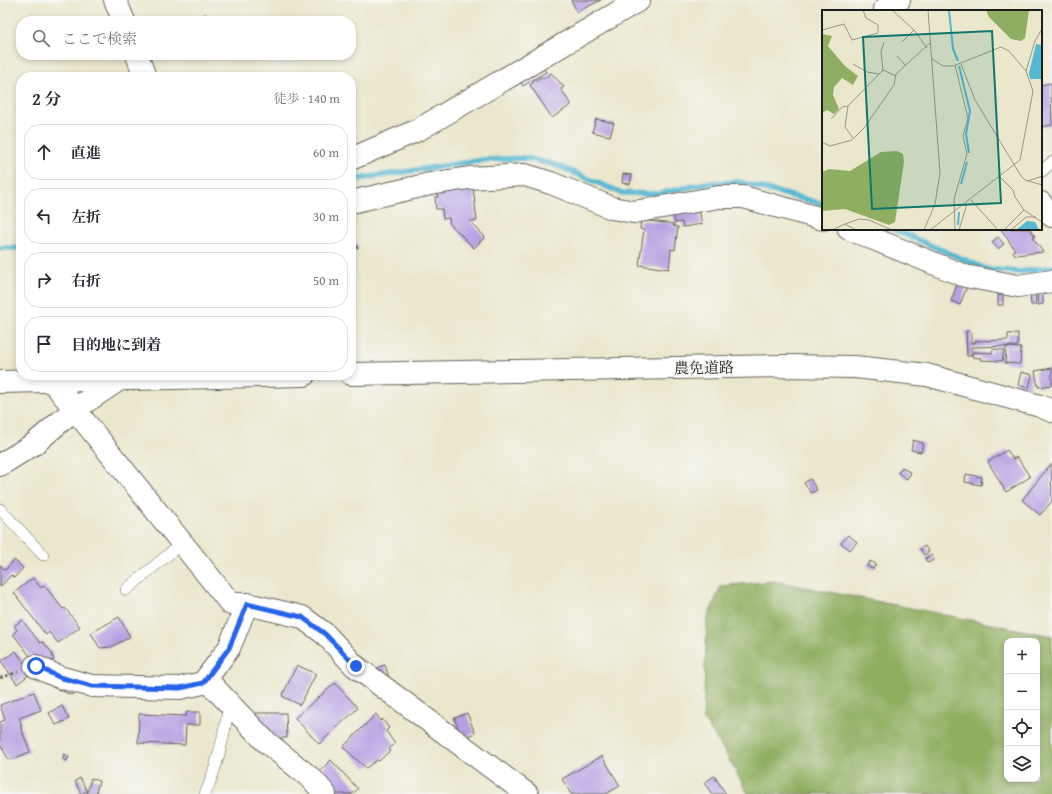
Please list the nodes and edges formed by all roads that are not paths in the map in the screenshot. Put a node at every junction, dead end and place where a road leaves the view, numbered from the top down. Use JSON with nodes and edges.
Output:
{"nodes":[{"id":1,"x":115,"y":0,"type":"edge"},
{"id":2,"x":639,"y":0,"type":"edge"},
{"id":3,"x":122,"y":16,"type":"edge"},
{"id":4,"x":139,"y":60,"type":"edge"},
{"id":5,"x":143,"y":72,"type":"edge"},
{"id":6,"x":356,"y":157,"type":"edge"},
{"id":7,"x":1052,"y":162,"type":"edge"},
{"id":8,"x":1042,"y":171,"type":"edge"},
{"id":9,"x":356,"y":201,"type":"edge"},
{"id":10,"x":822,"y":219,"type":"edge"},
{"id":11,"x":851,"y":230,"type":"edge"},
{"id":12,"x":1052,"y":281,"type":"edge"},
{"id":13,"x":356,"y":374,"type":"edge"},
{"id":14,"x":86,"y":380,"type":"edge"},
{"id":15,"x":118,"y":380,"type":"edge"},
{"id":16,"x":52,"y":381,"type":"junction"},
{"id":17,"x":0,"y":382,"type":"edge"},
{"id":18,"x":75,"y":409,"type":"junction"},
{"id":19,"x":1052,"y":411,"type":"edge"},
{"id":20,"x":0,"y":465,"type":"edge"},
{"id":21,"x":0,"y":509,"type":"edge"},
{"id":22,"x":182,"y":543,"type":"junction"},
{"id":23,"x":43,"y":555,"type":"dead end"},
{"id":24,"x":126,"y":590,"type":"dead end"},
{"id":25,"x":247,"y":604,"type":"junction"},
{"id":26,"x":36,"y":666,"type":"dead end"},
{"id":27,"x":206,"y":679,"type":"junction"},
{"id":28,"x":229,"y":704,"type":"junction"},
{"id":29,"x":205,"y":794,"type":"edge"},
{"id":30,"x":324,"y":794,"type":"edge"},
{"id":31,"x":527,"y":794,"type":"edge"}],
"edges":[{"from":1,"to":3,"type":"street"},
{"from":2,"to":6,"type":"street"},
{"from":4,"to":5,"type":"street"},
{"from":7,"to":8,"type":"lane"},
{"from":9,"to":10,"type":"street"},
{"from":11,"to":12,"type":"street"},
{"from":13,"to":19,"type":"street","name":"農免道路"},
{"from":14,"to":16,"type":"street"},
{"from":15,"to":18,"type":"street"},
{"from":16,"to":17,"type":"street"},
{"from":16,"to":18,"type":"street"},
{"from":18,"to":20,"type":"street"},
{"from":18,"to":22,"type":"street"},
{"from":21,"to":23,"type":"lane"},
{"from":22,"to":24,"type":"lane"},
{"from":22,"to":25,"type":"street"},
{"from":25,"to":27,"type":"street"},
{"from":25,"to":31,"type":"street"},
{"from":26,"to":27,"type":"street"},
{"from":27,"to":28,"type":"street"},
{"from":28,"to":29,"type":"lane"},
{"from":28,"to":30,"type":"street"}]}
